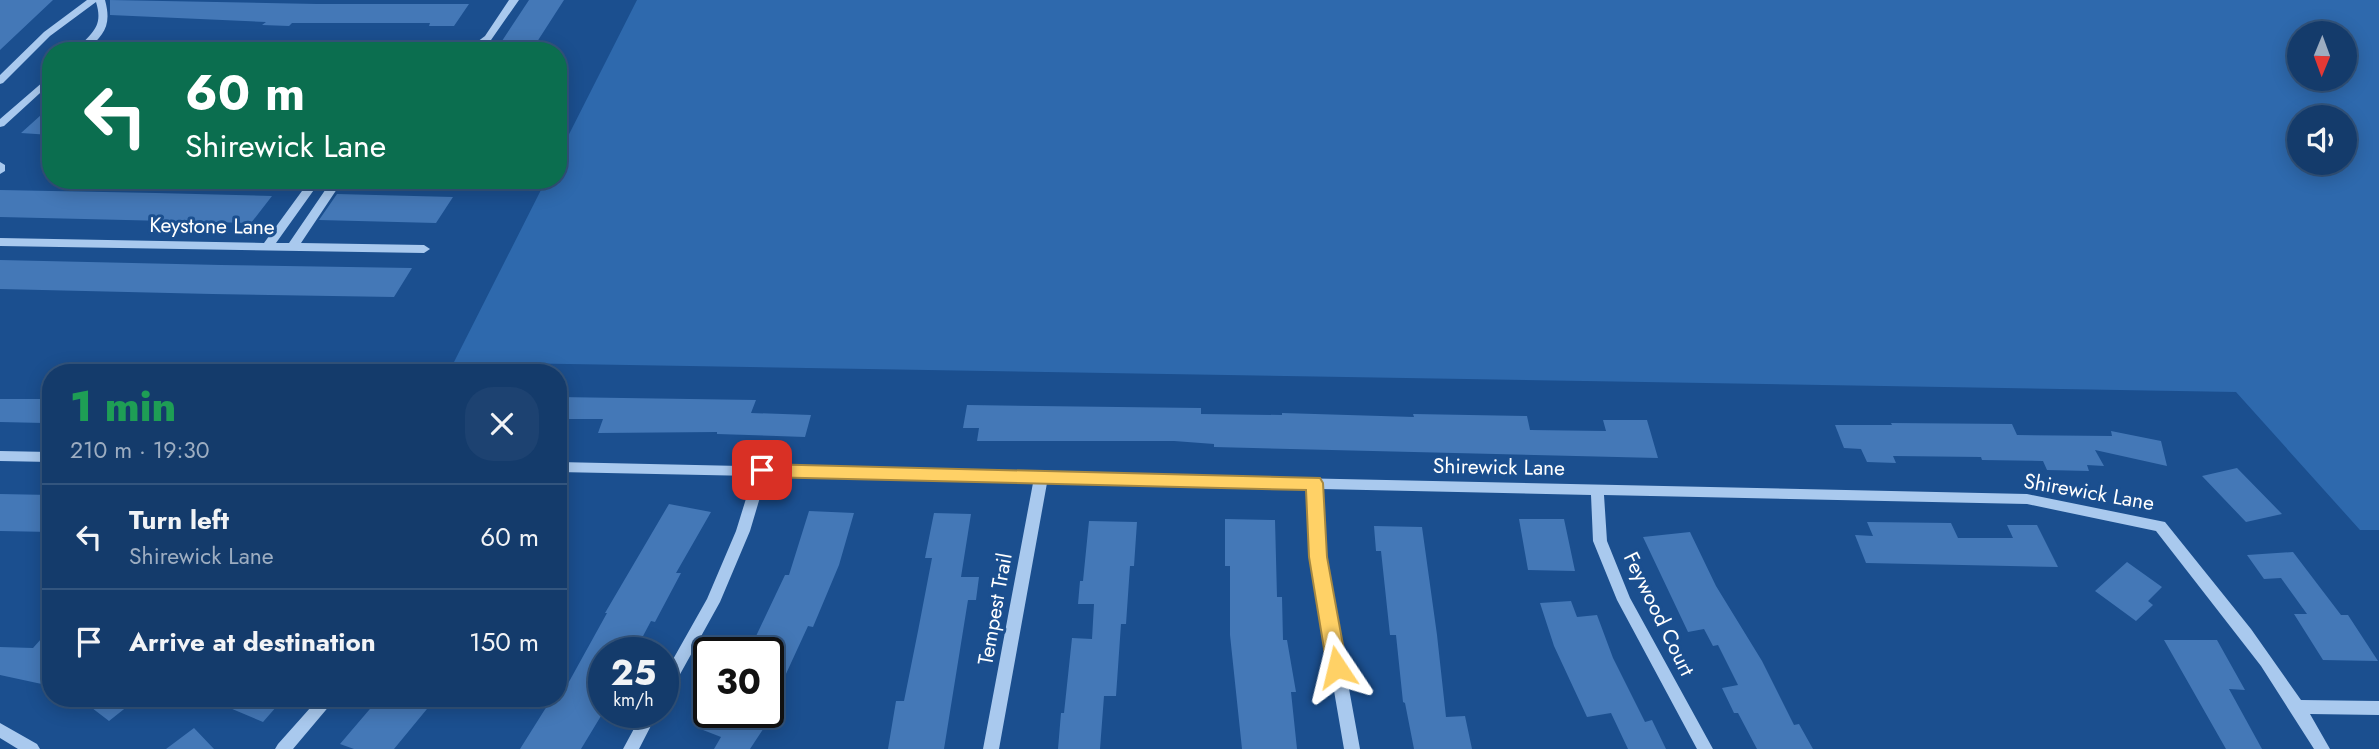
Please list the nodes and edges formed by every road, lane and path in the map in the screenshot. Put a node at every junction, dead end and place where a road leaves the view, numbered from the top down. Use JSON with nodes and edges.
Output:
{"nodes":[{"id":1,"x":93,"y":0,"type":"edge"},
{"id":2,"x":100,"y":0,"type":"edge"},
{"id":3,"x":514,"y":0,"type":"edge"},
{"id":4,"x":89,"y":42,"type":"edge"},
{"id":5,"x":482,"y":42,"type":"edge"},
{"id":6,"x":0,"y":80,"type":"edge"},
{"id":7,"x":42,"y":86,"type":"edge"},
{"id":8,"x":33,"y":95,"type":"junction"},
{"id":9,"x":42,"y":96,"type":"edge"},
{"id":10,"x":0,"y":124,"type":"edge"},
{"id":11,"x":0,"y":165,"type":"edge"},
{"id":12,"x":0,"y":171,"type":"edge"},
{"id":13,"x":309,"y":189,"type":"edge"},
{"id":14,"x":332,"y":189,"type":"edge"},
{"id":15,"x":0,"y":242,"type":"edge"},
{"id":16,"x":293,"y":246,"type":"junction"},
{"id":17,"x":267,"y":247,"type":"junction"},
{"id":18,"x":424,"y":249,"type":"dead end"},
{"id":19,"x":0,"y":456,"type":"edge"},
{"id":20,"x":42,"y":457,"type":"edge"},
{"id":21,"x":567,"y":467,"type":"edge"},
{"id":22,"x":762,"y":470,"type":"junction"},
{"id":23,"x":1041,"y":477,"type":"junction"},
{"id":24,"x":1314,"y":483,"type":"junction"},
{"id":25,"x":1597,"y":490,"type":"junction"},
{"id":26,"x":679,"y":663,"type":"edge"},
{"id":27,"x":320,"y":707,"type":"edge"},
{"id":28,"x":2298,"y":707,"type":"junction"},
{"id":29,"x":2379,"y":708,"type":"edge"},
{"id":30,"x":642,"y":728,"type":"edge"},
{"id":31,"x":0,"y":730,"type":"edge"},
{"id":32,"x":32,"y":749,"type":"edge"},
{"id":33,"x":283,"y":749,"type":"edge"},
{"id":34,"x":631,"y":749,"type":"edge"},
{"id":35,"x":991,"y":749,"type":"edge"},
{"id":36,"x":1352,"y":749,"type":"edge"},
{"id":37,"x":1705,"y":749,"type":"edge"},
{"id":38,"x":2322,"y":749,"type":"edge"}],
"edges":[{"from":1,"to":6,"type":"street"},
{"from":2,"to":4,"type":"street"},
{"from":3,"to":5,"type":"street"},
{"from":7,"to":8,"type":"street"},
{"from":8,"to":9,"type":"street"},
{"from":8,"to":10,"type":"street"},
{"from":11,"to":12,"type":"street"},
{"from":13,"to":17,"type":"street"},
{"from":14,"to":16,"type":"street"},
{"from":15,"to":17,"type":"street","name":"Keystone Lane"},
{"from":16,"to":17,"type":"street","name":"Keystone Lane"},
{"from":16,"to":18,"type":"street","name":"Keystone Lane"},
{"from":19,"to":20,"type":"street"},
{"from":21,"to":22,"type":"street","name":"Shirewick Lane"},
{"from":22,"to":23,"type":"street","name":"Shirewick Lane"},
{"from":22,"to":26,"type":"street"},
{"from":23,"to":24,"type":"street","name":"Shirewick Lane"},
{"from":23,"to":35,"type":"street","name":"Tempest Trail"},
{"from":24,"to":25,"type":"street","name":"Shirewick Lane"},
{"from":24,"to":36,"type":"street"},
{"from":25,"to":28,"type":"street","name":"Shirewick Lane"},
{"from":25,"to":37,"type":"street","name":"Feywood Court"},
{"from":27,"to":33,"type":"street"},
{"from":28,"to":29,"type":"street"},
{"from":28,"to":38,"type":"street","name":"Shirewick Lane"},
{"from":30,"to":34,"type":"street"},
{"from":31,"to":32,"type":"street"}]}
